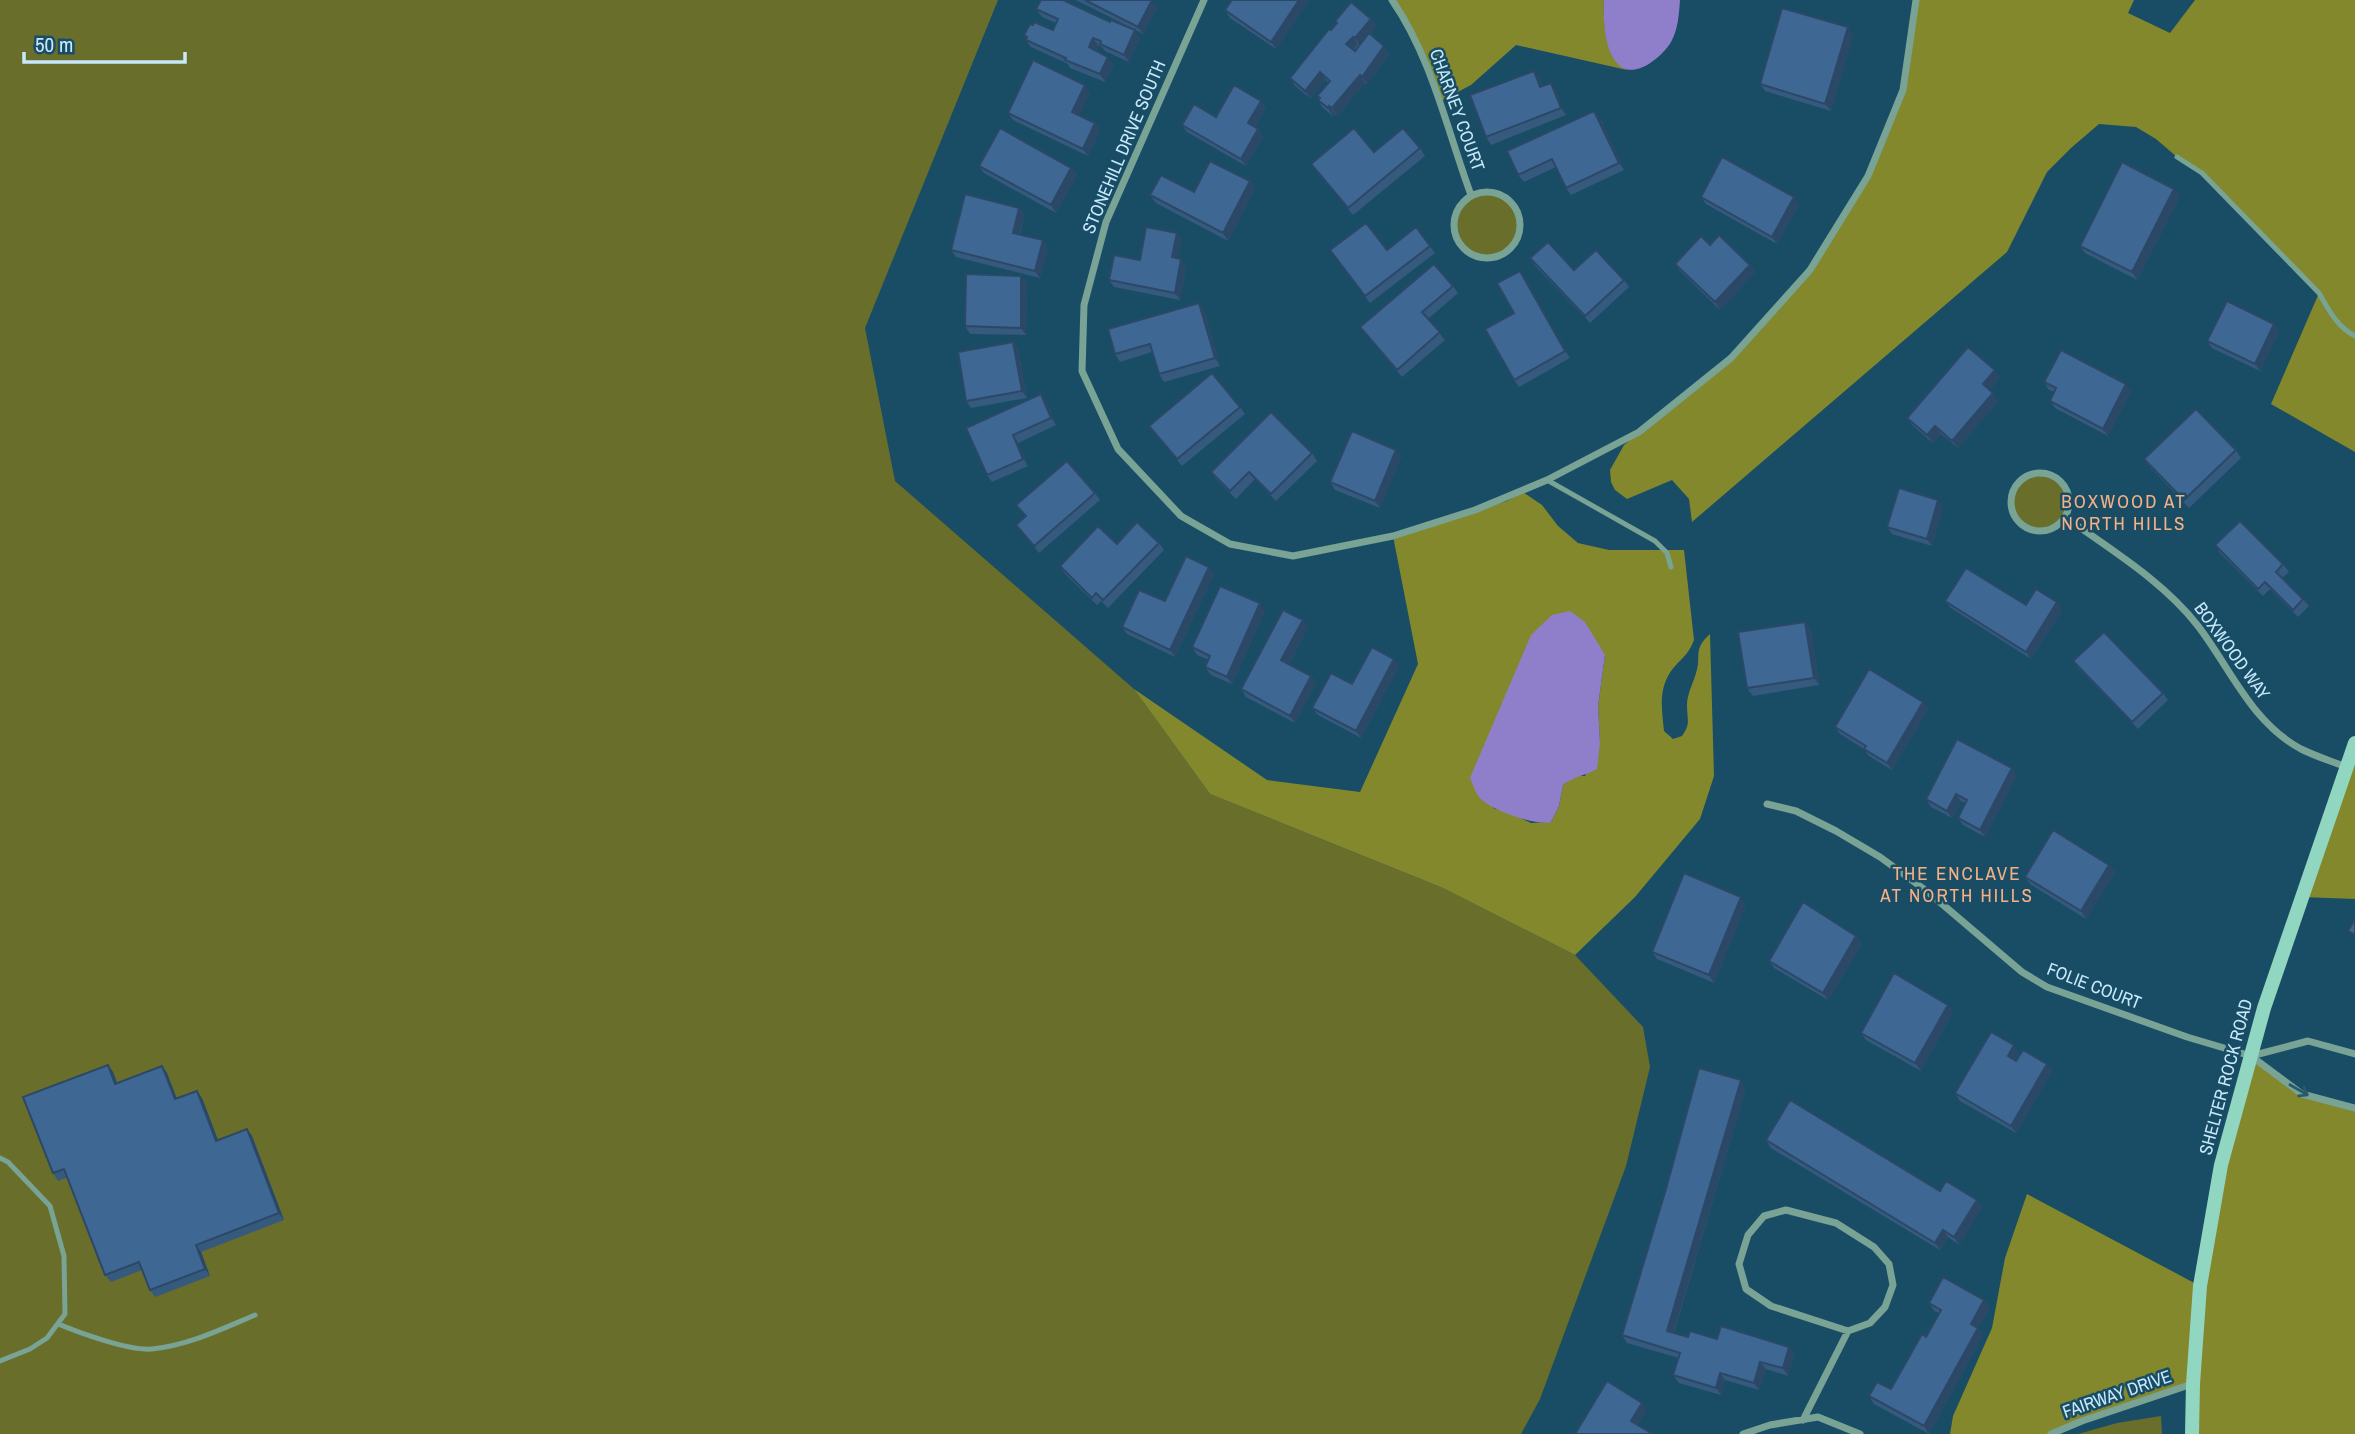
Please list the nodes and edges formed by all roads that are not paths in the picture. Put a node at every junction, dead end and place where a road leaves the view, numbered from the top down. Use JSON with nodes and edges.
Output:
{"nodes":[{"id":1,"x":1204,"y":0,"type":"edge"},
{"id":2,"x":1392,"y":0,"type":"edge"},
{"id":3,"x":1916,"y":0,"type":"edge"},
{"id":4,"x":2177,"y":157,"type":"dead end"},
{"id":5,"x":1471,"y":195,"type":"junction"},
{"id":6,"x":2355,"y":336,"type":"edge"},
{"id":7,"x":1547,"y":480,"type":"junction"},
{"id":8,"x":2065,"y":517,"type":"junction"},
{"id":9,"x":1671,"y":567,"type":"dead end"},
{"id":10,"x":2355,"y":743,"type":"edge"},
{"id":11,"x":2347,"y":767,"type":"junction"},
{"id":12,"x":1767,"y":804,"type":"dead end"},
{"id":13,"x":2355,"y":1054,"type":"edge"},
{"id":14,"x":2251,"y":1056,"type":"junction"},
{"id":15,"x":2355,"y":1108,"type":"edge"},
{"id":16,"x":0,"y":1158,"type":"edge"},
{"id":17,"x":256,"y":1315,"type":"dead end"},
{"id":18,"x":58,"y":1324,"type":"junction"},
{"id":19,"x":1847,"y":1331,"type":"junction"},
{"id":20,"x":0,"y":1361,"type":"edge"},
{"id":21,"x":2193,"y":1384,"type":"junction"},
{"id":22,"x":1803,"y":1420,"type":"junction"},
{"id":23,"x":1743,"y":1434,"type":"edge"},
{"id":24,"x":1860,"y":1434,"type":"edge"},
{"id":25,"x":2052,"y":1434,"type":"edge"},
{"id":26,"x":2192,"y":1434,"type":"edge"}],
"edges":[{"from":1,"to":7,"type":"street","name":"STONEHILL DRIVE SOUTH"},
{"from":2,"to":5,"type":"street","name":"CHARNEY COURT"},
{"from":3,"to":7,"type":"street","name":"STONEHILL DRIVE SOUTH"},
{"from":4,"to":6,"type":"lane"},
{"from":5,"to":5,"type":"street","name":"CHARNEY COURT"},
{"from":7,"to":9,"type":"lane"},
{"from":8,"to":8,"type":"street"},
{"from":8,"to":11,"type":"street","name":"BOXWOOD WAY"},
{"from":10,"to":11,"type":"main road","name":"SHELTER ROCK ROAD"},
{"from":11,"to":14,"type":"main road","name":"SHELTER ROCK ROAD"},
{"from":12,"to":14,"type":"street","name":"FOLIE COURT"},
{"from":13,"to":14,"type":"street"},
{"from":14,"to":15,"type":"street","one_way":true},
{"from":14,"to":21,"type":"main road","name":"SHELTER ROCK ROAD"},
{"from":16,"to":18,"type":"lane"},
{"from":17,"to":18,"type":"lane"},
{"from":18,"to":20,"type":"lane"},
{"from":19,"to":19,"type":"street"},
{"from":19,"to":22,"type":"street"},
{"from":21,"to":25,"type":"street","name":"FAIRWAY DRIVE"},
{"from":21,"to":26,"type":"main road","name":"SHELTER ROCK ROAD"},
{"from":22,"to":23,"type":"street"},
{"from":22,"to":24,"type":"street"}]}
